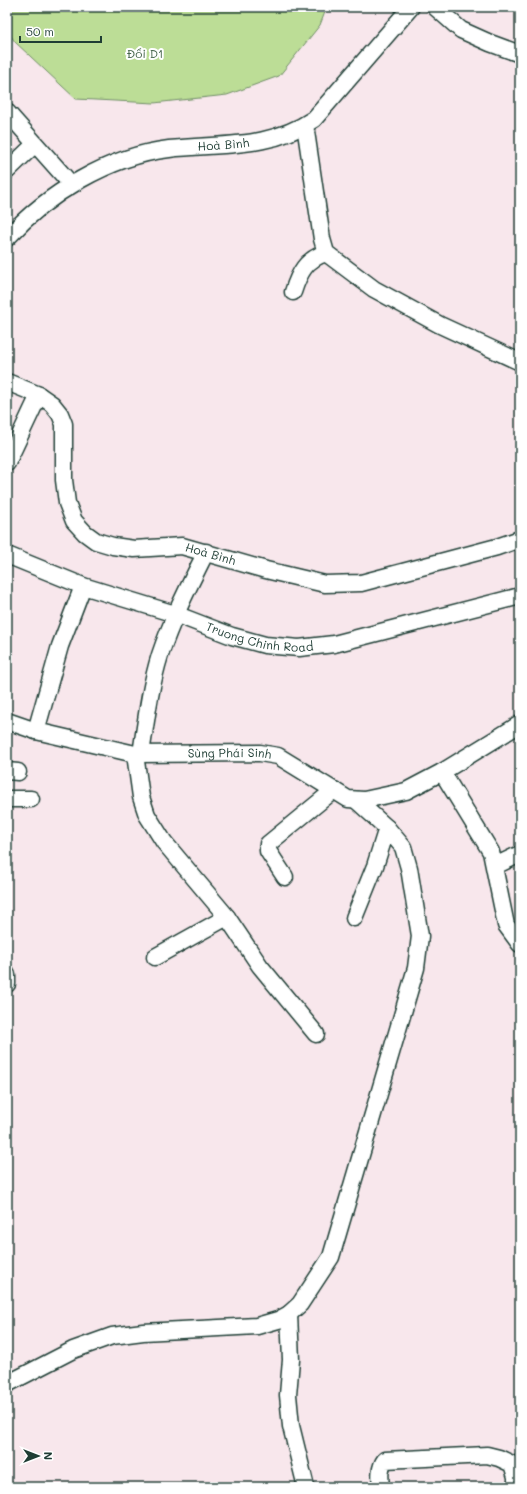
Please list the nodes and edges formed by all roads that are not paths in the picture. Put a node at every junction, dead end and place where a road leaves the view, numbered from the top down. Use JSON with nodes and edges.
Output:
{"nodes":[{"id":1,"x":411,"y":7,"type":"edge"},
{"id":2,"x":435,"y":7,"type":"edge"},
{"id":3,"x":520,"y":54,"type":"edge"},
{"id":4,"x":7,"y":112,"type":"edge"},
{"id":5,"x":305,"y":125,"type":"junction"},
{"id":6,"x":34,"y":145,"type":"junction"},
{"id":7,"x":7,"y":171,"type":"edge"},
{"id":8,"x":71,"y":184,"type":"junction"},
{"id":9,"x":7,"y":238,"type":"edge"},
{"id":10,"x":326,"y":253,"type":"junction"},
{"id":11,"x":293,"y":292,"type":"dead end"},
{"id":12,"x":520,"y":362,"type":"edge"},
{"id":13,"x":7,"y":382,"type":"edge"},
{"id":14,"x":39,"y":395,"type":"junction"},
{"id":15,"x":7,"y":463,"type":"edge"},
{"id":16,"x":520,"y":539,"type":"edge"},
{"id":17,"x":206,"y":552,"type":"junction"},
{"id":18,"x":7,"y":555,"type":"edge"},
{"id":19,"x":83,"y":586,"type":"junction"},
{"id":20,"x":520,"y":596,"type":"edge"},
{"id":21,"x":175,"y":614,"type":"junction"},
{"id":22,"x":7,"y":721,"type":"edge"},
{"id":23,"x":520,"y":724,"type":"edge"},
{"id":24,"x":36,"y":731,"type":"junction"},
{"id":25,"x":138,"y":754,"type":"junction"},
{"id":26,"x":442,"y":772,"type":"junction"},
{"id":27,"x":334,"y":790,"type":"junction"},
{"id":28,"x":7,"y":799,"type":"edge"},
{"id":29,"x":31,"y":799,"type":"dead end"},
{"id":30,"x":356,"y":800,"type":"junction"},
{"id":31,"x":387,"y":828,"type":"junction"},
{"id":32,"x":520,"y":854,"type":"edge"},
{"id":33,"x":495,"y":866,"type":"junction"},
{"id":34,"x":284,"y":877,"type":"dead end"},
{"id":35,"x":227,"y":917,"type":"junction"},
{"id":36,"x":354,"y":918,"type":"dead end"},
{"id":37,"x":520,"y":944,"type":"edge"},
{"id":38,"x":155,"y":957,"type":"dead end"},
{"id":39,"x":7,"y":975,"type":"edge"},
{"id":40,"x":7,"y":984,"type":"edge"},
{"id":41,"x":316,"y":1034,"type":"dead end"},
{"id":42,"x":289,"y":1314,"type":"junction"},
{"id":43,"x":7,"y":1384,"type":"edge"},
{"id":44,"x":306,"y":1487,"type":"edge"},
{"id":45,"x":381,"y":1487,"type":"edge"},
{"id":46,"x":516,"y":1487,"type":"edge"}],
"edges":[{"from":1,"to":5,"type":"street","name":"Hoà Bình"},
{"from":2,"to":3,"type":"street"},
{"from":4,"to":6,"type":"street"},
{"from":5,"to":8,"type":"street","name":"Hoà Bình"},
{"from":5,"to":10,"type":"street"},
{"from":6,"to":7,"type":"street"},
{"from":6,"to":8,"type":"street"},
{"from":8,"to":9,"type":"street","name":"Hoà Bình"},
{"from":10,"to":11,"type":"street"},
{"from":10,"to":12,"type":"street"},
{"from":13,"to":14,"type":"street","name":"Hoà Bình"},
{"from":14,"to":15,"type":"street"},
{"from":14,"to":17,"type":"street","name":"Hoà Bình"},
{"from":16,"to":17,"type":"street","name":"Hoà Bình"},
{"from":17,"to":21,"type":"street"},
{"from":18,"to":19,"type":"street","name":"Truong Chinh Road"},
{"from":19,"to":21,"type":"street","name":"Truong Chinh Road"},
{"from":19,"to":24,"type":"street"},
{"from":20,"to":21,"type":"street","name":"Truong Chinh Road"},
{"from":21,"to":25,"type":"street"},
{"from":22,"to":24,"type":"street","name":"Sùng Phái Sinh"},
{"from":23,"to":26,"type":"street","name":"Sùng Phái Sinh"},
{"from":24,"to":25,"type":"street","name":"Sùng Phái Sinh"},
{"from":25,"to":27,"type":"street","name":"Sùng Phái Sinh"},
{"from":25,"to":35,"type":"street"},
{"from":26,"to":30,"type":"street","name":"Sùng Phái Sinh"},
{"from":26,"to":33,"type":"street"},
{"from":27,"to":30,"type":"street","name":"Sùng Phái Sinh"},
{"from":27,"to":34,"type":"street"},
{"from":28,"to":29,"type":"street"},
{"from":30,"to":31,"type":"street"},
{"from":31,"to":36,"type":"street"},
{"from":31,"to":42,"type":"street"},
{"from":32,"to":33,"type":"street"},
{"from":33,"to":37,"type":"street"},
{"from":35,"to":38,"type":"street"},
{"from":35,"to":41,"type":"street"},
{"from":39,"to":40,"type":"street"},
{"from":42,"to":43,"type":"street"},
{"from":42,"to":44,"type":"street"},
{"from":45,"to":46,"type":"street"}]}
